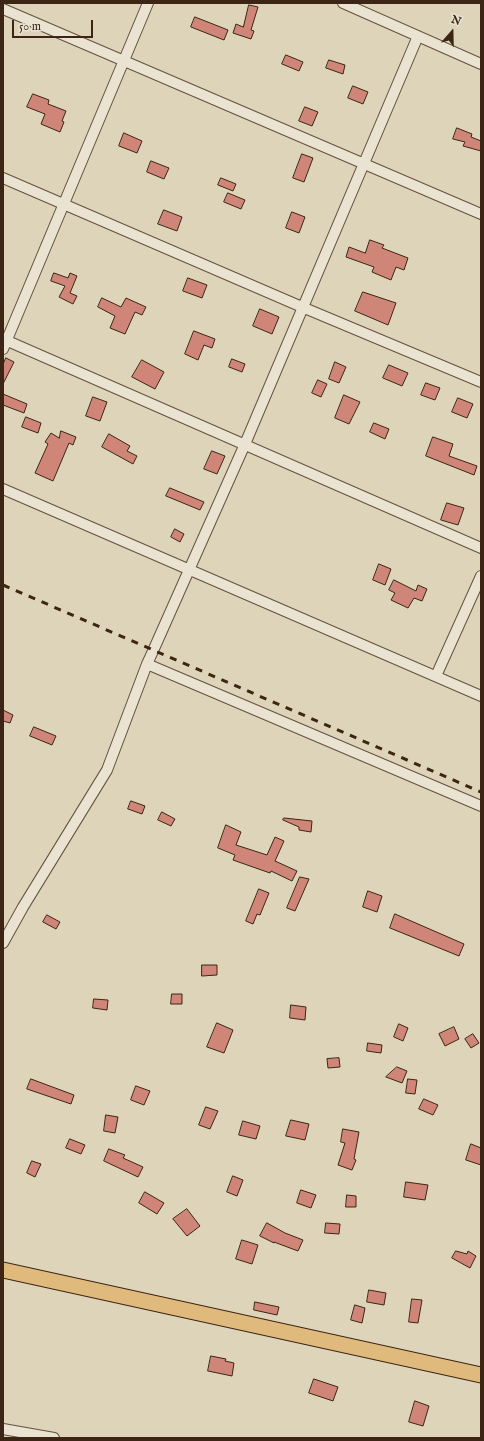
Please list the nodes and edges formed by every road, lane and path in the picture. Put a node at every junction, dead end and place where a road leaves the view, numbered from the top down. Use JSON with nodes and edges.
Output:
{"nodes":[{"id":1,"x":148,"y":3,"type":"edge"},
{"id":2,"x":343,"y":3,"type":"edge"},
{"id":3,"x":3,"y":9,"type":"edge"},
{"id":4,"x":418,"y":36,"type":"junction"},
{"id":5,"x":124,"y":61,"type":"junction"},
{"id":6,"x":481,"y":64,"type":"edge"},
{"id":7,"x":363,"y":163,"type":"junction"},
{"id":8,"x":3,"y":178,"type":"edge"},
{"id":9,"x":64,"y":204,"type":"junction"},
{"id":10,"x":481,"y":214,"type":"edge"},
{"id":11,"x":302,"y":307,"type":"junction"},
{"id":12,"x":4,"y":343,"type":"edge"},
{"id":13,"x":481,"y":382,"type":"edge"},
{"id":14,"x":245,"y":444,"type":"junction"},
{"id":15,"x":3,"y":489,"type":"edge"},
{"id":16,"x":481,"y":548,"type":"edge"},
{"id":17,"x":189,"y":570,"type":"junction"},
{"id":18,"x":481,"y":576,"type":"edge"},
{"id":19,"x":147,"y":664,"type":"junction"},
{"id":20,"x":436,"y":676,"type":"junction"},
{"id":21,"x":481,"y":696,"type":"edge"},
{"id":22,"x":481,"y":806,"type":"edge"},
{"id":23,"x":3,"y":943,"type":"edge"},
{"id":24,"x":3,"y":1270,"type":"edge"},
{"id":25,"x":481,"y":1376,"type":"edge"},
{"id":26,"x":3,"y":1429,"type":"edge"},
{"id":27,"x":54,"y":1438,"type":"edge"}],
"edges":[{"from":1,"to":5,"type":"street"},
{"from":2,"to":4,"type":"street"},
{"from":3,"to":5,"type":"street"},
{"from":4,"to":6,"type":"street"},
{"from":4,"to":7,"type":"street"},
{"from":5,"to":7,"type":"street"},
{"from":5,"to":9,"type":"street"},
{"from":7,"to":10,"type":"street"},
{"from":7,"to":11,"type":"street"},
{"from":8,"to":9,"type":"street"},
{"from":9,"to":11,"type":"street"},
{"from":9,"to":12,"type":"street"},
{"from":11,"to":13,"type":"street"},
{"from":11,"to":14,"type":"street"},
{"from":12,"to":14,"type":"street"},
{"from":14,"to":16,"type":"street"},
{"from":14,"to":17,"type":"street"},
{"from":15,"to":17,"type":"street"},
{"from":17,"to":19,"type":"street"},
{"from":17,"to":20,"type":"street"},
{"from":18,"to":20,"type":"street"},
{"from":19,"to":22,"type":"street"},
{"from":19,"to":23,"type":"street"},
{"from":20,"to":21,"type":"street"},
{"from":24,"to":25,"type":"main road"},
{"from":26,"to":27,"type":"street"}]}
